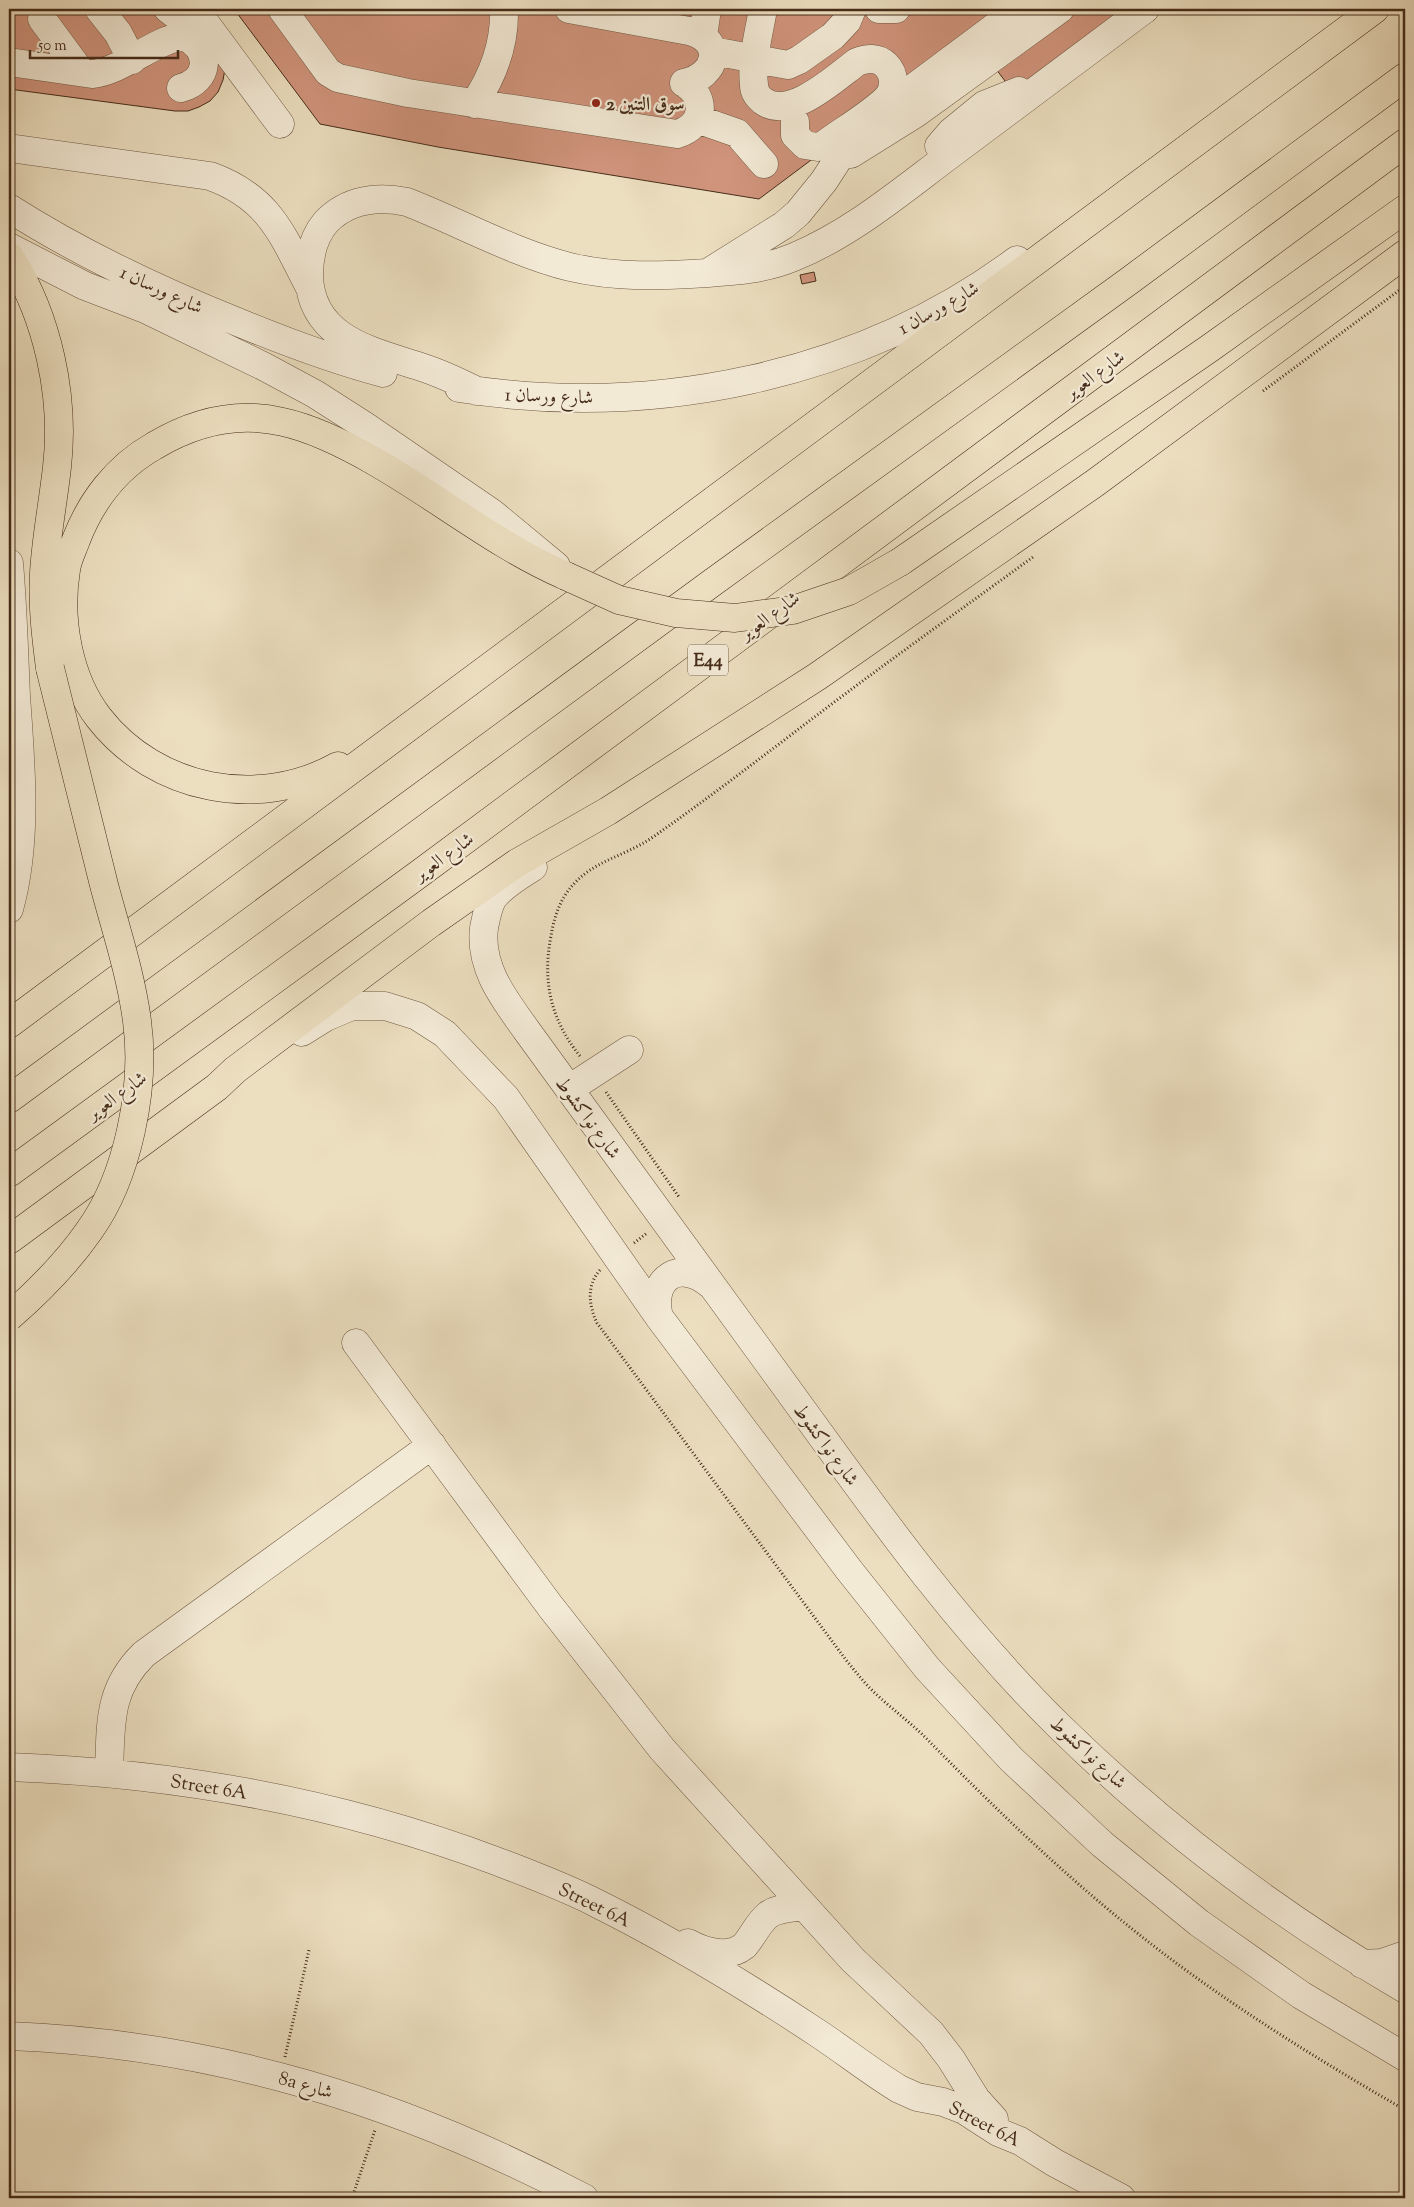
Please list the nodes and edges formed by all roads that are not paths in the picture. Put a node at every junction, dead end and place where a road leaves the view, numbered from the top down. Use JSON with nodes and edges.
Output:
{"nodes":[{"id":1,"x":99,"y":9,"type":"edge"},
{"id":2,"x":168,"y":9,"type":"edge"},
{"id":3,"x":195,"y":9,"type":"edge"},
{"id":4,"x":282,"y":9,"type":"edge"},
{"id":5,"x":504,"y":9,"type":"edge"},
{"id":6,"x":569,"y":9,"type":"edge"},
{"id":7,"x":707,"y":9,"type":"edge"},
{"id":8,"x":763,"y":9,"type":"edge"},
{"id":9,"x":852,"y":9,"type":"edge"},
{"id":10,"x":878,"y":9,"type":"edge"},
{"id":11,"x":896,"y":9,"type":"edge"},
{"id":12,"x":1019,"y":9,"type":"edge"},
{"id":13,"x":1060,"y":9,"type":"edge"},
{"id":14,"x":1128,"y":9,"type":"edge"},
{"id":15,"x":1145,"y":9,"type":"edge"},
{"id":16,"x":1375,"y":9,"type":"edge"},
{"id":17,"x":42,"y":19,"type":"dead end"},
{"id":18,"x":708,"y":43,"type":"junction"},
{"id":19,"x":132,"y":60,"type":"junction"},
{"id":20,"x":755,"y":60,"type":"junction"},
{"id":21,"x":9,"y":62,"type":"edge"},
{"id":22,"x":81,"y":72,"type":"junction"},
{"id":23,"x":1405,"y":77,"type":"edge"},
{"id":24,"x":952,"y":86,"type":"junction"},
{"id":25,"x":474,"y":104,"type":"junction"},
{"id":26,"x":972,"y":113,"type":"junction"},
{"id":27,"x":697,"y":119,"type":"junction"},
{"id":28,"x":795,"y":122,"type":"dead end"},
{"id":29,"x":280,"y":124,"type":"dead end"},
{"id":30,"x":1405,"y":143,"type":"edge"},
{"id":31,"x":9,"y":148,"type":"edge"},
{"id":32,"x":764,"y":164,"type":"dead end"},
{"id":33,"x":835,"y":164,"type":"junction"},
{"id":34,"x":918,"y":179,"type":"junction"},
{"id":35,"x":9,"y":208,"type":"edge"},
{"id":36,"x":1405,"y":209,"type":"edge"},
{"id":37,"x":1088,"y":223,"type":"junction"},
{"id":38,"x":9,"y":247,"type":"edge"},
{"id":39,"x":1405,"y":254,"type":"edge"},
{"id":40,"x":9,"y":256,"type":"edge"},
{"id":41,"x":709,"y":272,"type":"junction"},
{"id":42,"x":310,"y":287,"type":"junction"},
{"id":43,"x":477,"y":391,"type":"junction"},
{"id":44,"x":9,"y":563,"type":"edge"},
{"id":45,"x":566,"y":576,"type":"junction"},
{"id":46,"x":420,"y":719,"type":"junction"},
{"id":47,"x":608,"y":810,"type":"junction"},
{"id":48,"x":9,"y":909,"type":"edge"},
{"id":49,"x":9,"y":1024,"type":"edge"},
{"id":50,"x":629,"y":1050,"type":"dead end"},
{"id":51,"x":217,"y":1086,"type":"junction"},
{"id":52,"x":569,"y":1089,"type":"junction"},
{"id":53,"x":9,"y":1099,"type":"edge"},
{"id":54,"x":9,"y":1173,"type":"edge"},
{"id":55,"x":9,"y":1240,"type":"edge"},
{"id":56,"x":711,"y":1285,"type":"junction"},
{"id":57,"x":9,"y":1317,"type":"edge"},
{"id":58,"x":659,"y":1317,"type":"junction"},
{"id":59,"x":356,"y":1343,"type":"dead end"},
{"id":60,"x":432,"y":1445,"type":"junction"},
{"id":61,"x":9,"y":1767,"type":"edge"},
{"id":62,"x":109,"y":1773,"type":"junction"},
{"id":63,"x":723,"y":1818,"type":"junction"},
{"id":64,"x":802,"y":1906,"type":"junction"},
{"id":65,"x":769,"y":1914,"type":"junction"},
{"id":66,"x":642,"y":1928,"type":"junction"},
{"id":67,"x":744,"y":1945,"type":"junction"},
{"id":68,"x":1405,"y":1955,"type":"edge"},
{"id":69,"x":1362,"y":1964,"type":"junction"},
{"id":70,"x":1405,"y":1989,"type":"edge"},
{"id":71,"x":753,"y":1992,"type":"junction"},
{"id":72,"x":9,"y":2036,"type":"edge"},
{"id":73,"x":1405,"y":2058,"type":"edge"},
{"id":74,"x":951,"y":2059,"type":"junction"},
{"id":75,"x":917,"y":2097,"type":"junction"},
{"id":76,"x":1020,"y":2141,"type":"junction"},
{"id":77,"x":584,"y":2198,"type":"edge"},
{"id":78,"x":1121,"y":2198,"type":"edge"}],
"edges":[{"from":1,"to":19,"type":"street"},
{"from":2,"to":19,"type":"street"},
{"from":3,"to":29,"type":"street"},
{"from":4,"to":25,"type":"street"},
{"from":5,"to":25,"type":"street"},
{"from":6,"to":18,"type":"street"},
{"from":7,"to":18,"type":"street"},
{"from":8,"to":20,"type":"street"},
{"from":9,"to":20,"type":"street"},
{"from":10,"to":11,"type":"street"},
{"from":12,"to":33,"type":"street"},
{"from":13,"to":24,"type":"street"},
{"from":14,"to":26,"type":"street"},
{"from":15,"to":34,"type":"street"},
{"from":16,"to":37,"type":"main road"},
{"from":17,"to":22,"type":"street"},
{"from":18,"to":20,"type":"street"},
{"from":18,"to":27,"type":"street"},
{"from":19,"to":22,"type":"street"},
{"from":20,"to":28,"type":"street"},
{"from":21,"to":22,"type":"street"},
{"from":23,"to":53,"type":"main road"},
{"from":24,"to":26,"type":"street"},
{"from":24,"to":33,"type":"street"},
{"from":25,"to":27,"type":"street"},
{"from":26,"to":34,"type":"street"},
{"from":27,"to":32,"type":"street"},
{"from":30,"to":54,"type":"main road","name":"شارع العوير","number":"E44"},
{"from":31,"to":42,"type":"street"},
{"from":33,"to":41,"type":"street"},
{"from":34,"to":41,"type":"street"},
{"from":35,"to":43,"type":"street","name":"شارع ورسان 1"},
{"from":36,"to":45,"type":"main road","bridge":true},
{"from":37,"to":43,"type":"street","name":"شارع ورسان 1"},
{"from":37,"to":46,"type":"main road"},
{"from":38,"to":45,"type":"street"},
{"from":39,"to":47,"type":"main road"},
{"from":40,"to":57,"type":"main road","bridge":true},
{"from":41,"to":42,"type":"street"},
{"from":42,"to":43,"type":"street"},
{"from":44,"to":48,"type":"street"},
{"from":45,"to":46,"type":"main road"},
{"from":46,"to":49,"type":"main road"},
{"from":47,"to":51,"type":"main road"},
{"from":47,"to":52,"type":"street","name":"شارع نواكشوط"},
{"from":50,"to":52,"type":"street"},
{"from":51,"to":55,"type":"main road"},
{"from":51,"to":58,"type":"street"},
{"from":52,"to":56,"type":"street","name":"شارع نواكشوط"},
{"from":56,"to":58,"type":"street"},
{"from":56,"to":69,"type":"street","name":"شارع نواكشوط"},
{"from":58,"to":73,"type":"street"},
{"from":59,"to":60,"type":"street"},
{"from":60,"to":62,"type":"street"},
{"from":60,"to":63,"type":"street"},
{"from":61,"to":62,"type":"street","name":"Street 6A"},
{"from":62,"to":66,"type":"street","name":"Street 6A"},
{"from":63,"to":64,"type":"street"},
{"from":63,"to":65,"type":"street"},
{"from":64,"to":65,"type":"street"},
{"from":64,"to":74,"type":"street"},
{"from":65,"to":67,"type":"street"},
{"from":66,"to":67,"type":"street"},
{"from":66,"to":71,"type":"street","name":"Street 6A"},
{"from":67,"to":71,"type":"street"},
{"from":68,"to":69,"type":"street"},
{"from":69,"to":70,"type":"street","name":"شارع نواكشوط"},
{"from":71,"to":75,"type":"street","name":"Street 6A"},
{"from":72,"to":77,"type":"street","name":"8a شارع"},
{"from":74,"to":75,"type":"street"},
{"from":74,"to":76,"type":"street"},
{"from":75,"to":76,"type":"street","name":"Street 6A"},
{"from":76,"to":78,"type":"street","name":"Street 6A"}]}
